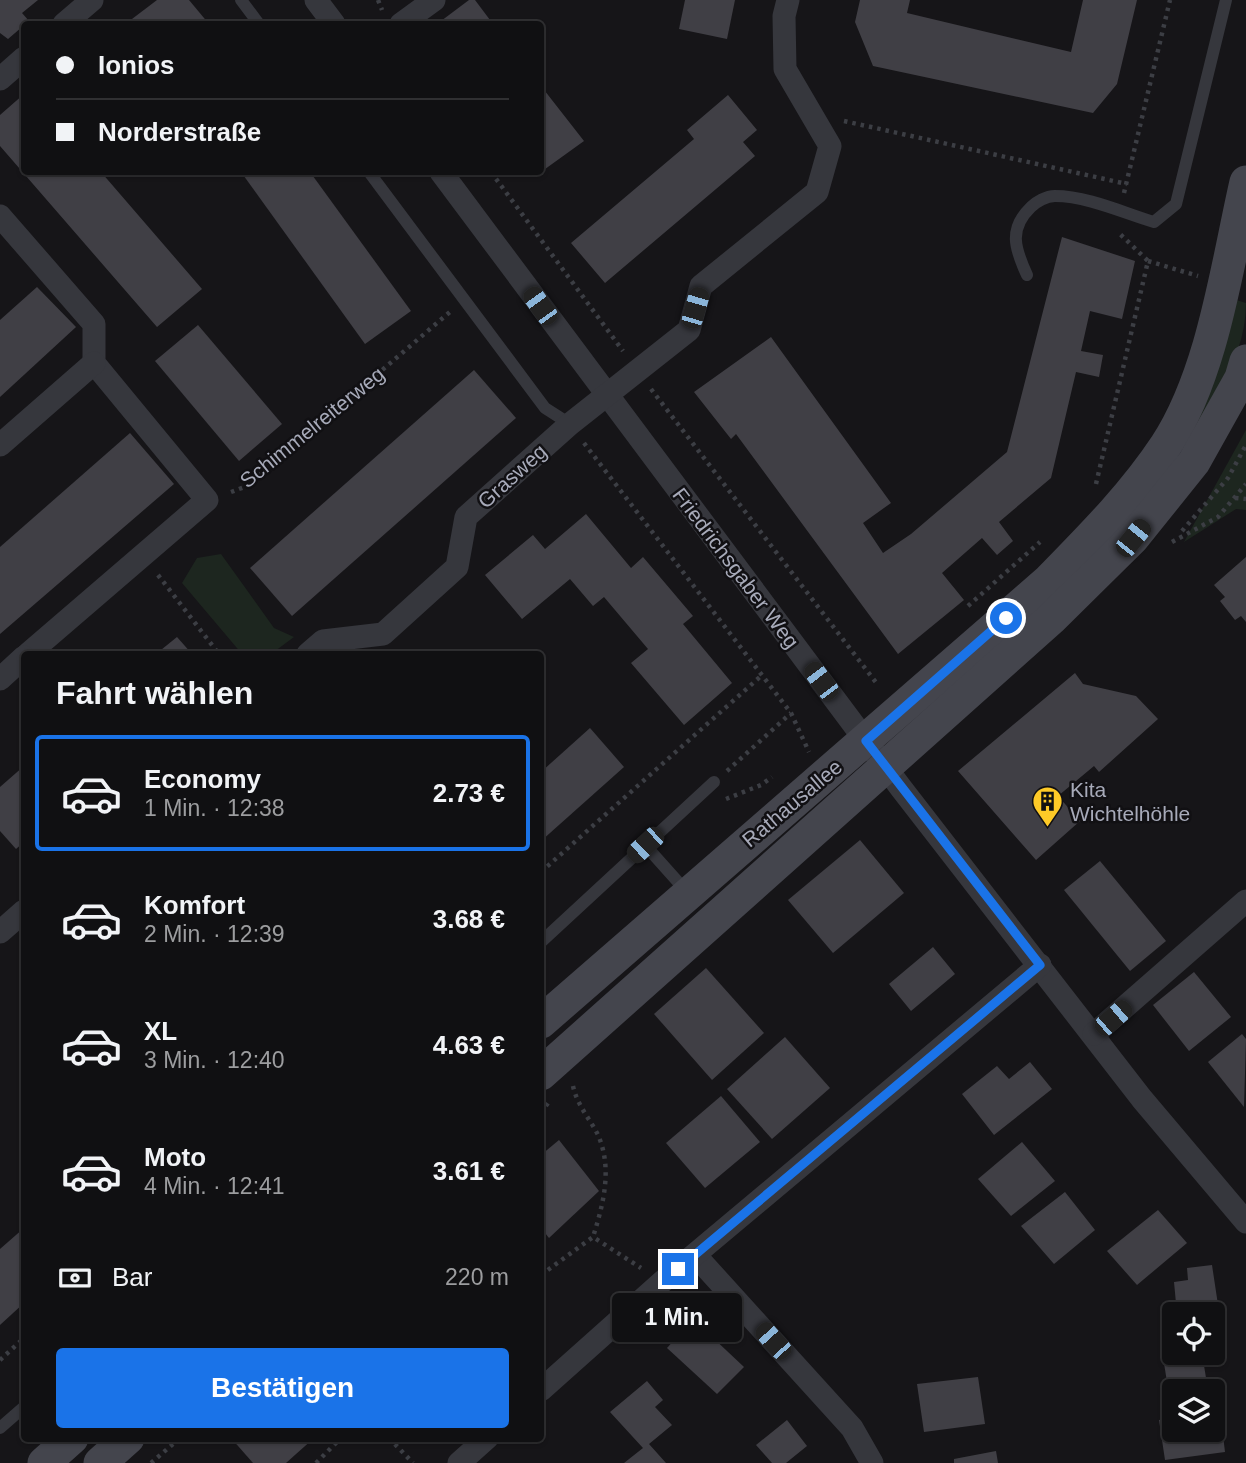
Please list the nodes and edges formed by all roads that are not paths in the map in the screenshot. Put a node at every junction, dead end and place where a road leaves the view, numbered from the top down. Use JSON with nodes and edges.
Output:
{"nodes":[{"id":1,"x":92,"y":0,"type":"edge"},
{"id":2,"x":241,"y":0,"type":"edge"},
{"id":3,"x":316,"y":0,"type":"edge"},
{"id":4,"x":434,"y":0,"type":"edge"},
{"id":5,"x":788,"y":0,"type":"edge"},
{"id":6,"x":1226,"y":0,"type":"edge"},
{"id":7,"x":68,"y":21,"type":"edge"},
{"id":8,"x":257,"y":21,"type":"edge"},
{"id":9,"x":332,"y":21,"type":"edge"},
{"id":10,"x":405,"y":21,"type":"edge"},
{"id":11,"x":21,"y":61,"type":"edge"},
{"id":12,"x":0,"y":79,"type":"edge"},
{"id":13,"x":371,"y":175,"type":"edge"},
{"id":14,"x":444,"y":175,"type":"edge"},
{"id":15,"x":1245,"y":192,"type":"edge"},
{"id":16,"x":0,"y":216,"type":"edge"},
{"id":17,"x":1027,"y":275,"type":"dead end"},
{"id":18,"x":1246,"y":361,"type":"edge"},
{"id":19,"x":94,"y":363,"type":"junction"},
{"id":20,"x":606,"y":395,"type":"junction"},
{"id":21,"x":570,"y":424,"type":"junction"},
{"id":22,"x":0,"y":445,"type":"edge"},
{"id":23,"x":32,"y":651,"type":"edge"},
{"id":24,"x":311,"y":651,"type":"edge"},
{"id":25,"x":21,"y":660,"type":"edge"},
{"id":26,"x":0,"y":678,"type":"edge"},
{"id":27,"x":866,"y":741,"type":"junction"},
{"id":28,"x":887,"y":768,"type":"junction"},
{"id":29,"x":714,"y":782,"type":"road end"},
{"id":30,"x":645,"y":845,"type":"junction"},
{"id":31,"x":687,"y":892,"type":"junction"},
{"id":32,"x":1246,"y":901,"type":"edge"},
{"id":33,"x":21,"y":914,"type":"edge"},
{"id":34,"x":0,"y":932,"type":"edge"},
{"id":35,"x":544,"y":939,"type":"edge"},
{"id":36,"x":1040,"y":965,"type":"junction"},
{"id":37,"x":544,"y":1019,"type":"edge"},
{"id":38,"x":1094,"y":1034,"type":"junction"},
{"id":39,"x":544,"y":1071,"type":"edge"},
{"id":40,"x":1246,"y":1222,"type":"edge"},
{"id":41,"x":695,"y":1255,"type":"junction"},
{"id":42,"x":544,"y":1388,"type":"edge"},
{"id":43,"x":21,"y":1410,"type":"edge"},
{"id":44,"x":0,"y":1428,"type":"edge"},
{"id":45,"x":68,"y":1442,"type":"edge"},
{"id":46,"x":124,"y":1442,"type":"edge"},
{"id":47,"x":483,"y":1442,"type":"edge"},
{"id":48,"x":44,"y":1463,"type":"edge"},
{"id":49,"x":100,"y":1463,"type":"edge"},
{"id":50,"x":459,"y":1463,"type":"edge"},
{"id":51,"x":872,"y":1463,"type":"edge"}],
"edges":[{"from":1,"to":7,"type":"street"},
{"from":2,"to":8,"type":"lane"},
{"from":3,"to":9,"type":"street"},
{"from":4,"to":10,"type":"street"},
{"from":5,"to":20,"type":"street","name":"Grasweg"},
{"from":6,"to":17,"type":"lane"},
{"from":11,"to":12,"type":"street"},
{"from":13,"to":21,"type":"lane"},
{"from":14,"to":20,"type":"street","name":"Friedrichsgaber Weg"},
{"from":15,"to":27,"type":"main road","name":"Rathausallee"},
{"from":16,"to":19,"type":"street"},
{"from":18,"to":28,"type":"main road","name":"Rathausallee"},
{"from":19,"to":22,"type":"street"},
{"from":19,"to":23,"type":"street"},
{"from":20,"to":21,"type":"street","name":"Grasweg"},
{"from":20,"to":27,"type":"street","name":"Friedrichsgaber Weg"},
{"from":21,"to":24,"type":"street","name":"Grasweg"},
{"from":25,"to":26,"type":"street"},
{"from":27,"to":28,"type":"street","name":"Friedrichsgaber Weg"},
{"from":27,"to":31,"type":"main road","name":"Rathausallee"},
{"from":28,"to":36,"type":"street","name":"Friedrichsgaber Weg"},
{"from":28,"to":39,"type":"main road","name":"Rathausallee"},
{"from":29,"to":30,"type":"lane"},
{"from":30,"to":31,"type":"lane"},
{"from":30,"to":35,"type":"lane"},
{"from":31,"to":37,"type":"main road","name":"Rathausallee"},
{"from":32,"to":38,"type":"street"},
{"from":33,"to":34,"type":"street"},
{"from":36,"to":38,"type":"street","name":"Friedrichsgaber Weg"},
{"from":36,"to":41,"type":"street"},
{"from":38,"to":40,"type":"street","name":"Friedrichsgaber Weg"},
{"from":41,"to":42,"type":"street"},
{"from":41,"to":51,"type":"street"},
{"from":43,"to":44,"type":"lane"},
{"from":45,"to":48,"type":"main road"},
{"from":46,"to":49,"type":"main road"},
{"from":47,"to":50,"type":"street"}]}
